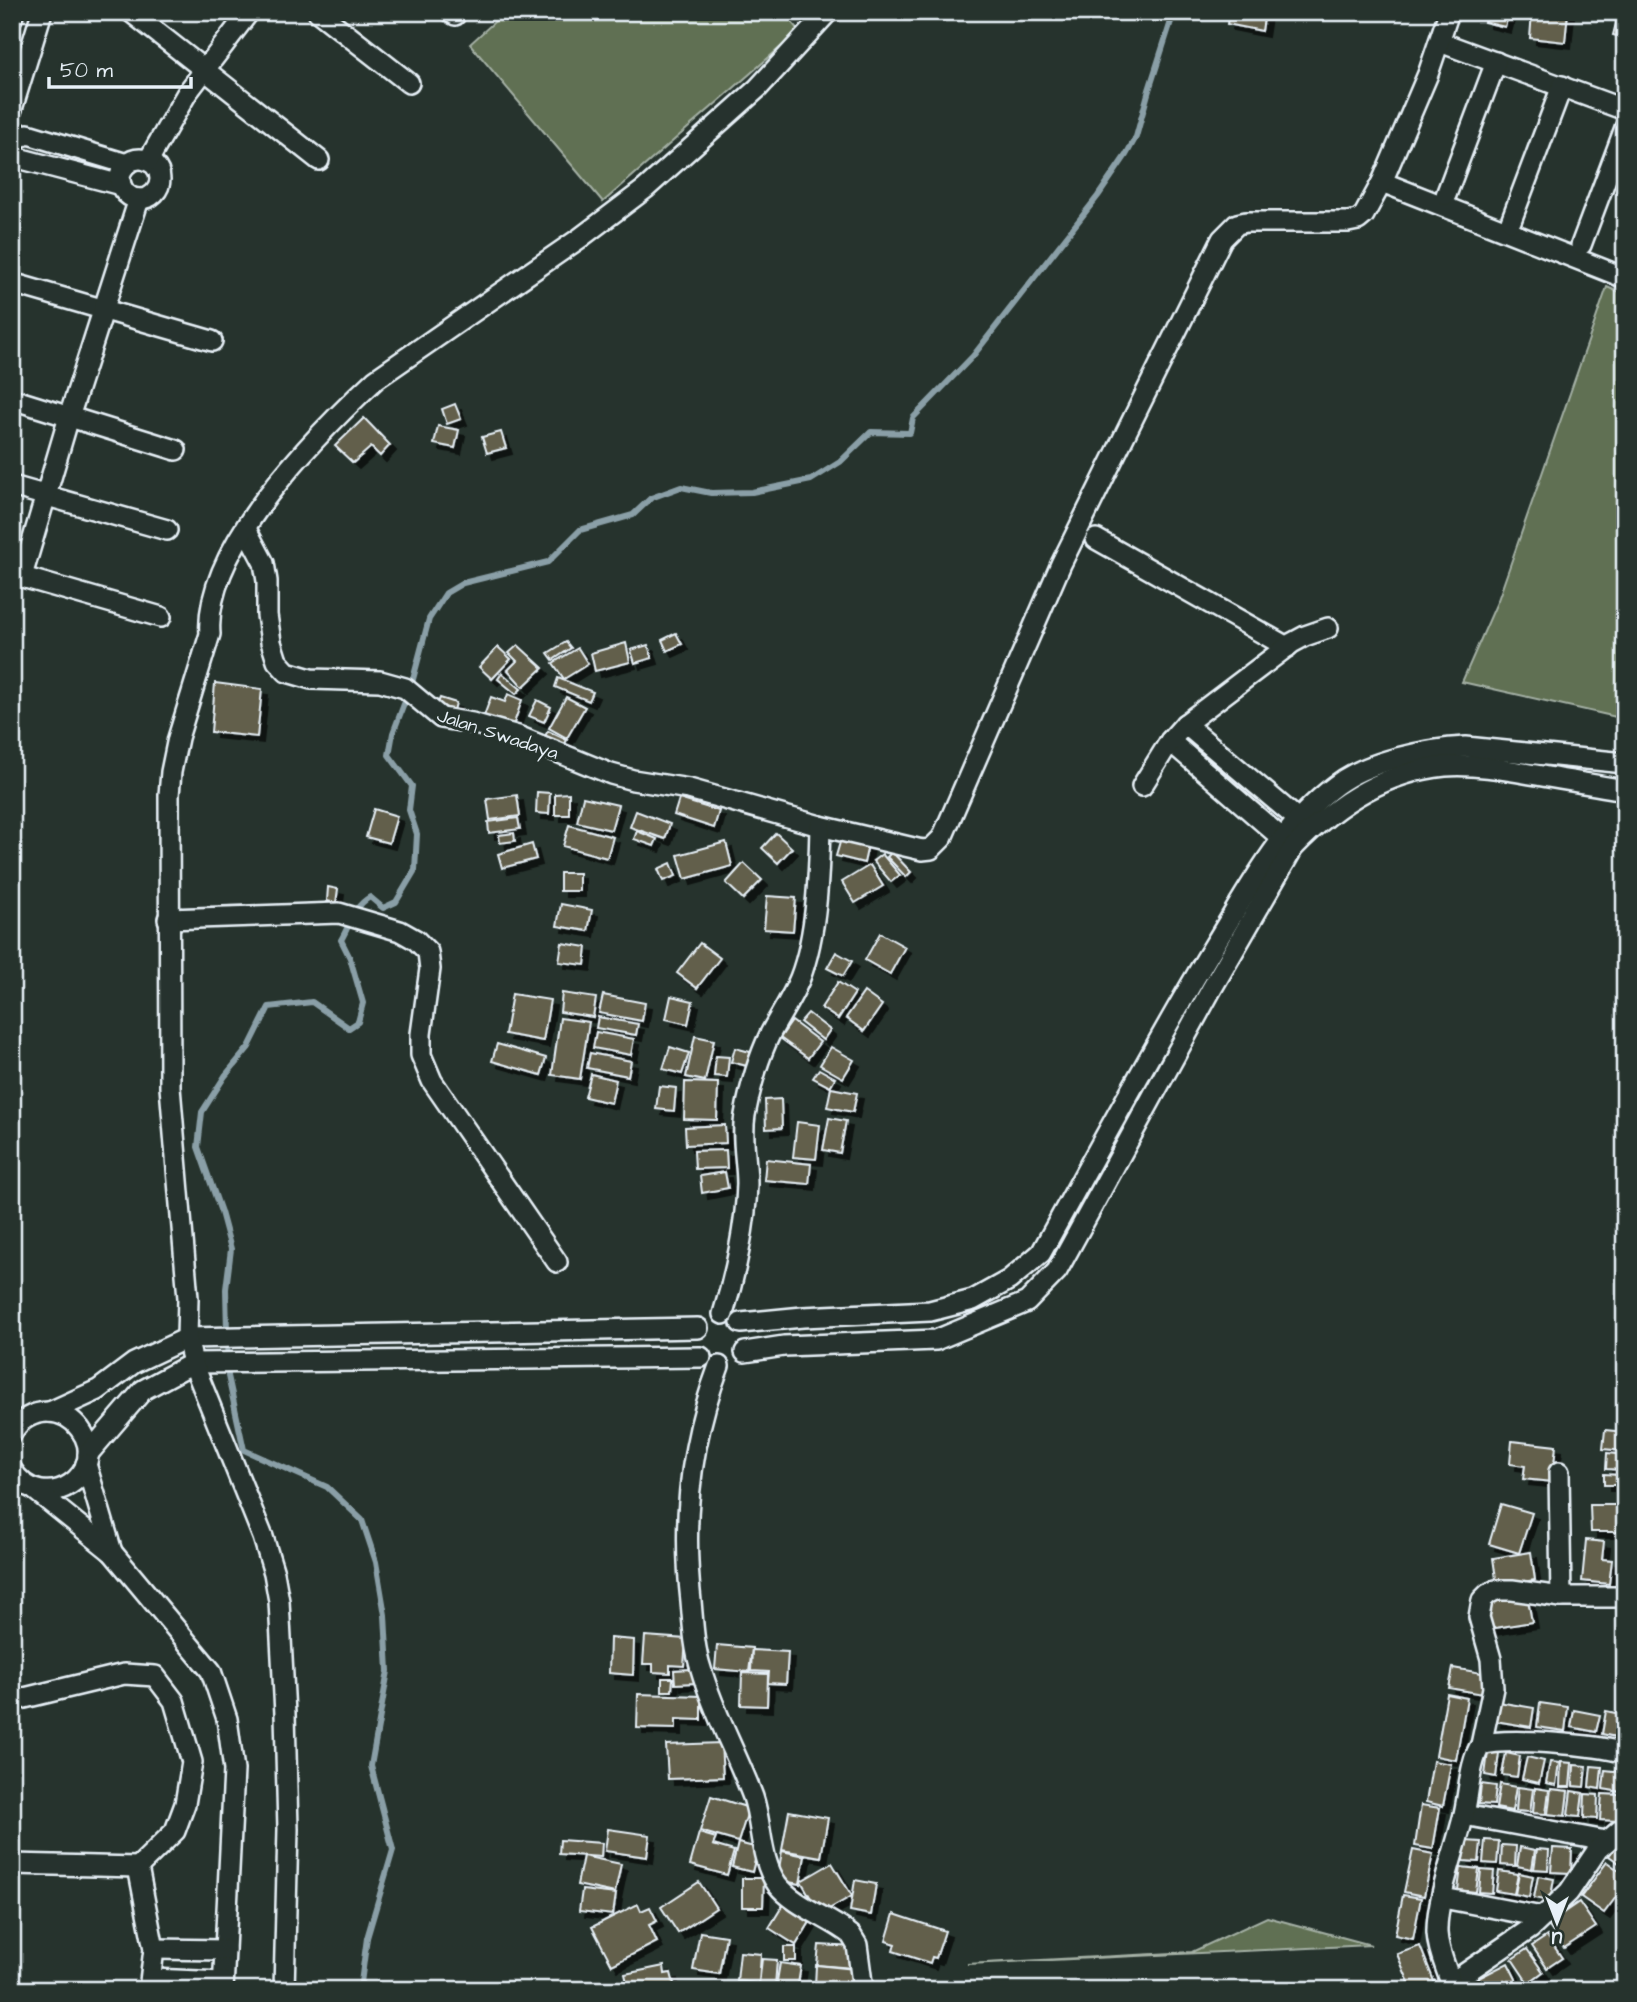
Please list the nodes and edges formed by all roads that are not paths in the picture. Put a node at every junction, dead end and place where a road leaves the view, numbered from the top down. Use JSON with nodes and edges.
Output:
{"nodes":[{"id":1,"x":14,"y":12,"type":"edge"},
{"id":2,"x":41,"y":12,"type":"edge"},
{"id":3,"x":131,"y":12,"type":"edge"},
{"id":4,"x":249,"y":12,"type":"edge"},
{"id":5,"x":318,"y":12,"type":"edge"},
{"id":6,"x":828,"y":12,"type":"edge"},
{"id":7,"x":1449,"y":12,"type":"edge"},
{"id":8,"x":12,"y":18,"type":"edge"},
{"id":9,"x":1440,"y":42,"type":"junction"},
{"id":10,"x":1496,"y":62,"type":"junction"},
{"id":11,"x":205,"y":70,"type":"junction"},
{"id":12,"x":409,"y":83,"type":"dead end"},
{"id":13,"x":1562,"y":86,"type":"junction"},
{"id":14,"x":12,"y":109,"type":"edge"},
{"id":15,"x":1625,"y":110,"type":"edge"},
{"id":16,"x":1625,"y":128,"type":"edge"},
{"id":17,"x":12,"y":140,"type":"edge"},
{"id":18,"x":12,"y":152,"type":"edge"},
{"id":19,"x":319,"y":160,"type":"dead end"},
{"id":20,"x":148,"y":161,"type":"junction"},
{"id":21,"x":127,"y":164,"type":"junction"},
{"id":22,"x":1382,"y":182,"type":"junction"},
{"id":23,"x":121,"y":185,"type":"junction"},
{"id":24,"x":1446,"y":195,"type":"dead end"},
{"id":25,"x":139,"y":199,"type":"junction"},
{"id":26,"x":1511,"y":221,"type":"dead end"},
{"id":27,"x":1581,"y":245,"type":"dead end"},
{"id":28,"x":1625,"y":278,"type":"edge"},
{"id":29,"x":12,"y":283,"type":"edge"},
{"id":30,"x":106,"y":309,"type":"junction"},
{"id":31,"x":212,"y":341,"type":"dead end"},
{"id":32,"x":12,"y":399,"type":"edge"},
{"id":33,"x":69,"y":416,"type":"junction"},
{"id":34,"x":176,"y":450,"type":"dead end"},
{"id":35,"x":12,"y":486,"type":"edge"},
{"id":36,"x":46,"y":496,"type":"junction"},
{"id":37,"x":246,"y":529,"type":"junction"},
{"id":38,"x":167,"y":530,"type":"dead end"},
{"id":39,"x":1096,"y":539,"type":"dead end"},
{"id":40,"x":17,"y":575,"type":"edge"},
{"id":41,"x":161,"y":617,"type":"dead end"},
{"id":42,"x":1328,"y":628,"type":"dead end"},
{"id":43,"x":1287,"y":647,"type":"junction"},
{"id":44,"x":1185,"y":724,"type":"junction"},
{"id":45,"x":1170,"y":741,"type":"junction"},
{"id":46,"x":1625,"y":763,"type":"edge"},
{"id":47,"x":1142,"y":786,"type":"dead end"},
{"id":48,"x":1625,"y":790,"type":"edge"},
{"id":49,"x":1303,"y":825,"type":"junction"},
{"id":50,"x":820,"y":826,"type":"junction"},
{"id":51,"x":1287,"y":843,"type":"junction"},
{"id":52,"x":168,"y":919,"type":"junction"},
{"id":53,"x":557,"y":1262,"type":"dead end"},
{"id":54,"x":723,"y":1314,"type":"junction"},
{"id":55,"x":741,"y":1323,"type":"junction"},
{"id":56,"x":698,"y":1328,"type":"junction"},
{"id":57,"x":187,"y":1338,"type":"junction"},
{"id":58,"x":745,"y":1352,"type":"junction"},
{"id":59,"x":701,"y":1357,"type":"junction"},
{"id":60,"x":193,"y":1363,"type":"junction"},
{"id":61,"x":719,"y":1366,"type":"junction"},
{"id":62,"x":12,"y":1407,"type":"edge"},
{"id":63,"x":40,"y":1413,"type":"junction"},
{"id":64,"x":12,"y":1433,"type":"edge"},
{"id":65,"x":87,"y":1459,"type":"junction"},
{"id":66,"x":12,"y":1471,"type":"edge"},
{"id":67,"x":1559,"y":1472,"type":"dead end"},
{"id":68,"x":35,"y":1490,"type":"junction"},
{"id":69,"x":112,"y":1552,"type":"junction"},
{"id":70,"x":1561,"y":1597,"type":"junction"},
{"id":71,"x":1625,"y":1597,"type":"edge"},
{"id":72,"x":12,"y":1701,"type":"edge"},
{"id":73,"x":1481,"y":1745,"type":"junction"},
{"id":74,"x":1625,"y":1753,"type":"edge"},
{"id":75,"x":1464,"y":1815,"type":"junction"},
{"id":76,"x":1625,"y":1826,"type":"edge"},
{"id":77,"x":1606,"y":1841,"type":"junction"},
{"id":78,"x":12,"y":1864,"type":"edge"},
{"id":79,"x":138,"y":1867,"type":"junction"},
{"id":80,"x":1443,"y":1898,"type":"junction"},
{"id":81,"x":1542,"y":1917,"type":"junction"},
{"id":82,"x":154,"y":1949,"type":"junction"},
{"id":83,"x":225,"y":1950,"type":"junction"},
{"id":84,"x":150,"y":1984,"type":"edge"},
{"id":85,"x":223,"y":1986,"type":"edge"},
{"id":86,"x":1452,"y":1986,"type":"edge"},
{"id":87,"x":285,"y":1990,"type":"edge"},
{"id":88,"x":863,"y":1990,"type":"edge"}],
"edges":[{"from":1,"to":8,"type":"street"},
{"from":2,"to":14,"type":"street"},
{"from":3,"to":11,"type":"street"},
{"from":4,"to":11,"type":"street"},
{"from":5,"to":12,"type":"street"},
{"from":6,"to":37,"type":"street"},
{"from":7,"to":9,"type":"street"},
{"from":9,"to":10,"type":"street"},
{"from":9,"to":22,"type":"street"},
{"from":10,"to":13,"type":"street"},
{"from":10,"to":24,"type":"street"},
{"from":11,"to":19,"type":"street"},
{"from":11,"to":20,"type":"street"},
{"from":13,"to":15,"type":"street"},
{"from":13,"to":26,"type":"street"},
{"from":16,"to":27,"type":"street"},
{"from":17,"to":21,"type":"street"},
{"from":18,"to":23,"type":"street"},
{"from":20,"to":21,"type":"street"},
{"from":20,"to":25,"type":"street"},
{"from":21,"to":23,"type":"street"},
{"from":22,"to":28,"type":"street"},
{"from":22,"to":50,"type":"street","name":"Jalan Swadaya"},
{"from":23,"to":25,"type":"street"},
{"from":25,"to":30,"type":"street"},
{"from":29,"to":30,"type":"street"},
{"from":30,"to":31,"type":"street"},
{"from":30,"to":33,"type":"street"},
{"from":32,"to":33,"type":"street"},
{"from":33,"to":34,"type":"street"},
{"from":33,"to":36,"type":"street"},
{"from":35,"to":36,"type":"street"},
{"from":36,"to":38,"type":"street"},
{"from":36,"to":40,"type":"street"},
{"from":37,"to":50,"type":"street","name":"Jalan Swadaya"},
{"from":37,"to":52,"type":"street"},
{"from":39,"to":43,"type":"street"},
{"from":40,"to":41,"type":"street"},
{"from":42,"to":43,"type":"street"},
{"from":43,"to":44,"type":"street"},
{"from":44,"to":45,"type":"street"},
{"from":44,"to":49,"type":"street"},
{"from":45,"to":47,"type":"street"},
{"from":45,"to":51,"type":"street"},
{"from":46,"to":49,"type":"street"},
{"from":48,"to":49,"type":"street"},
{"from":49,"to":51,"type":"street"},
{"from":50,"to":54,"type":"street"},
{"from":51,"to":55,"type":"street"},
{"from":51,"to":58,"type":"street"},
{"from":52,"to":53,"type":"street"},
{"from":52,"to":57,"type":"street"},
{"from":54,"to":55,"type":"street"},
{"from":54,"to":56,"type":"street"},
{"from":55,"to":58,"type":"street"},
{"from":56,"to":57,"type":"street"},
{"from":56,"to":59,"type":"street"},
{"from":57,"to":60,"type":"street"},
{"from":57,"to":63,"type":"street"},
{"from":58,"to":61,"type":"street"},
{"from":59,"to":60,"type":"street"},
{"from":59,"to":61,"type":"street"},
{"from":60,"to":65,"type":"street"},
{"from":60,"to":87,"type":"street"},
{"from":61,"to":88,"type":"street"},
{"from":62,"to":63,"type":"street"},
{"from":63,"to":64,"type":"street"},
{"from":63,"to":65,"type":"street"},
{"from":65,"to":68,"type":"street"},
{"from":65,"to":69,"type":"street"},
{"from":66,"to":68,"type":"street"},
{"from":67,"to":70,"type":"street"},
{"from":68,"to":69,"type":"street"},
{"from":69,"to":83,"type":"street"},
{"from":70,"to":71,"type":"street"},
{"from":70,"to":73,"type":"street"},
{"from":72,"to":79,"type":"street"},
{"from":73,"to":74,"type":"street"},
{"from":73,"to":75,"type":"street"},
{"from":75,"to":77,"type":"street"},
{"from":75,"to":80,"type":"street"},
{"from":76,"to":77,"type":"street"},
{"from":77,"to":81,"type":"street"},
{"from":78,"to":79,"type":"street"},
{"from":79,"to":82,"type":"street"},
{"from":80,"to":81,"type":"street"},
{"from":80,"to":86,"type":"street"},
{"from":81,"to":86,"type":"street"},
{"from":82,"to":83,"type":"street"},
{"from":82,"to":84,"type":"street"},
{"from":83,"to":85,"type":"street"},
{"from":84,"to":85,"type":"street"}]}
